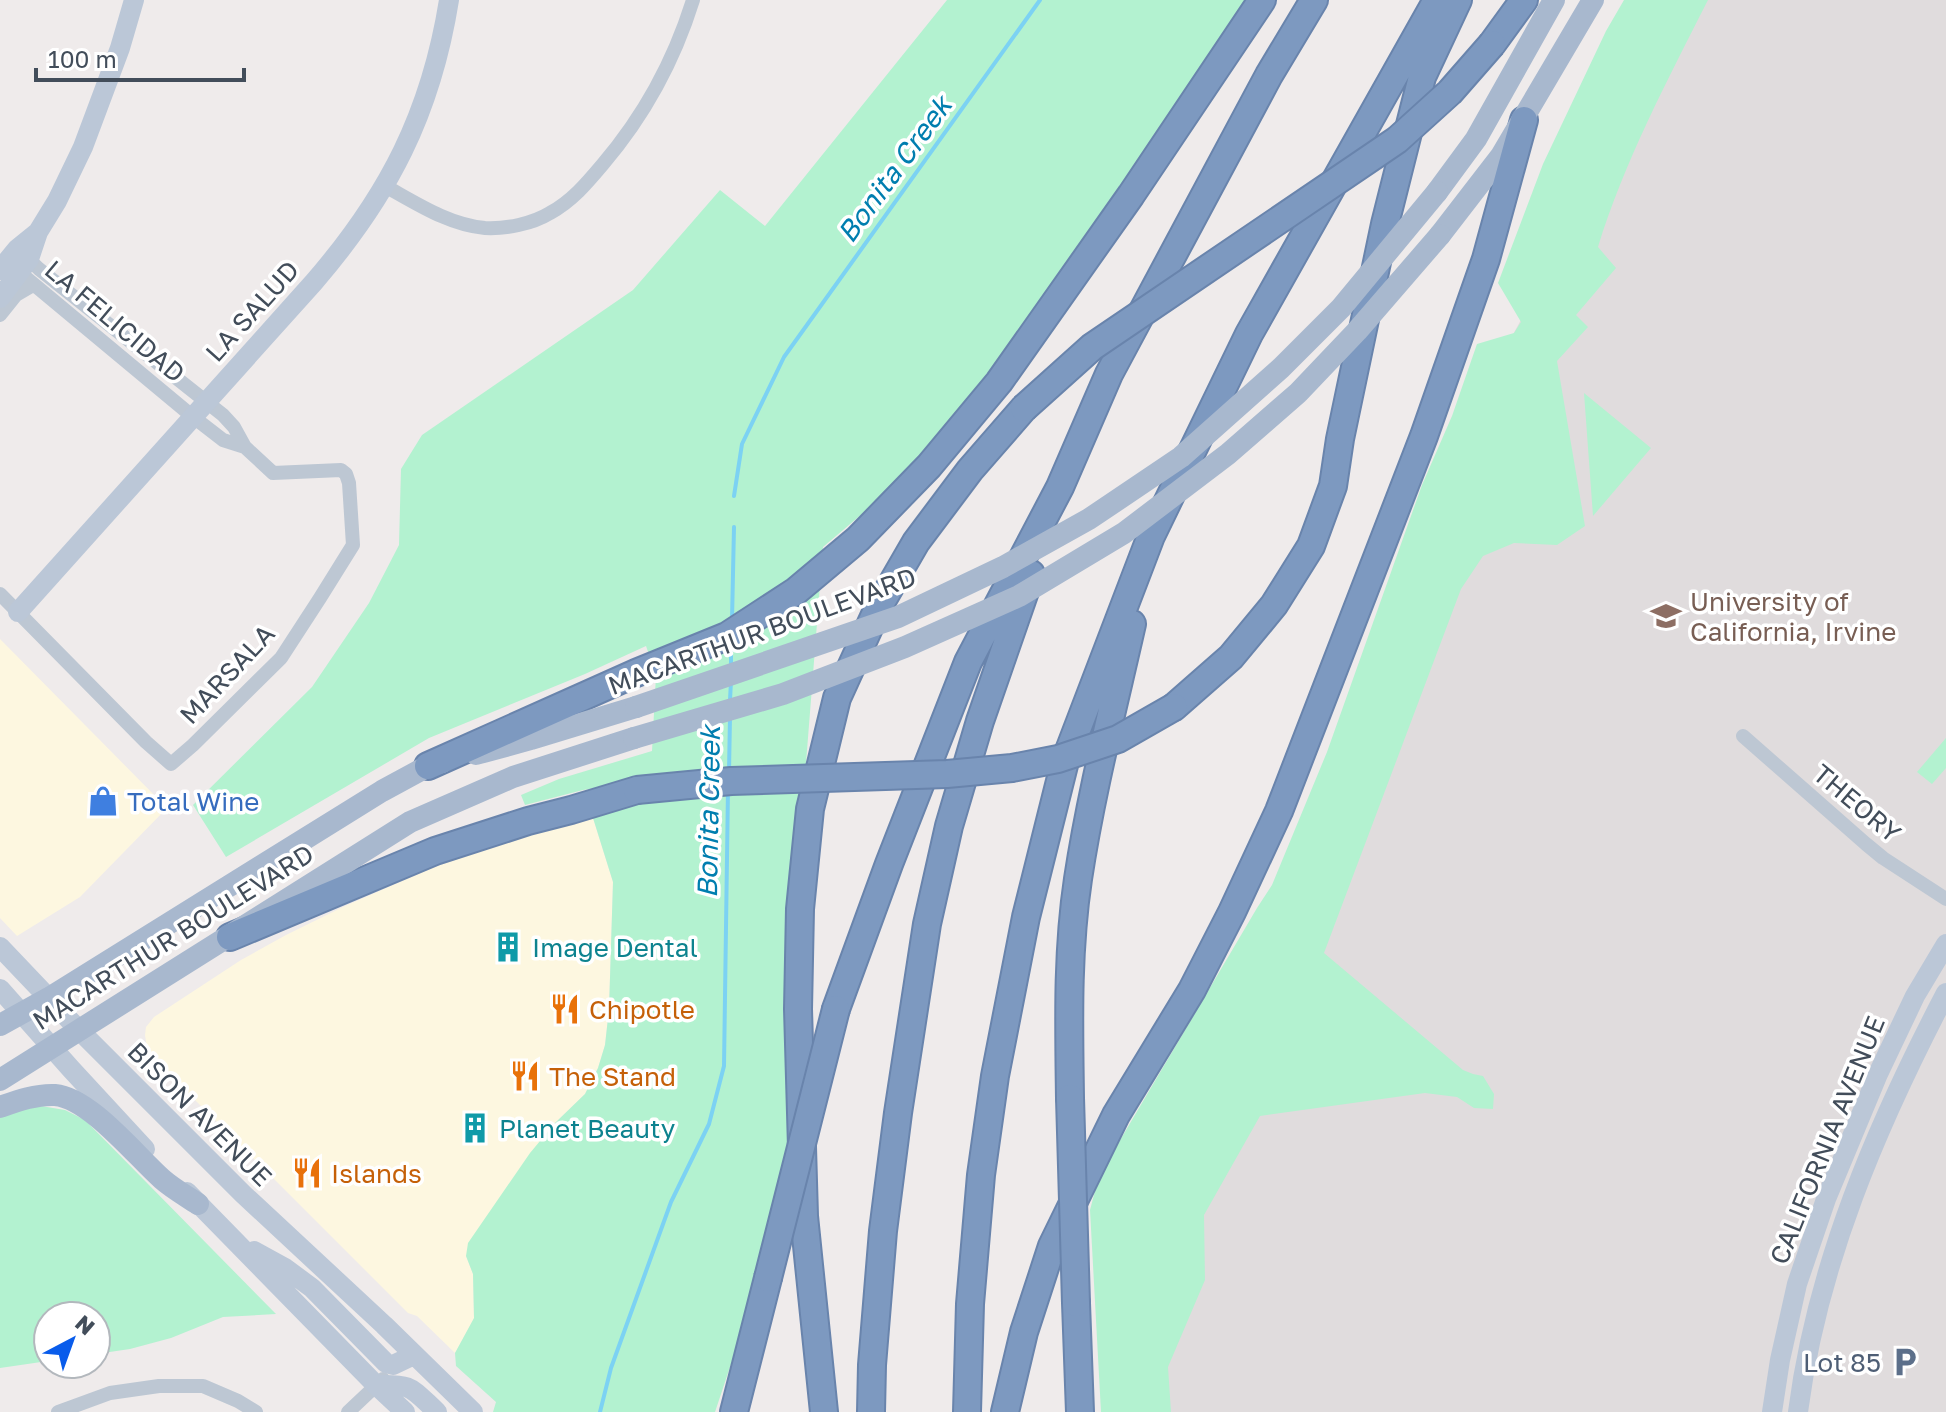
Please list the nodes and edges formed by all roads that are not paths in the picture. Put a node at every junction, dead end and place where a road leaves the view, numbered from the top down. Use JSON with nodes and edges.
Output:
{"nodes":[{"id":1,"x":134,"y":0,"type":"edge"},
{"id":2,"x":449,"y":0,"type":"edge"},
{"id":3,"x":693,"y":0,"type":"edge"},
{"id":4,"x":1262,"y":0,"type":"edge"},
{"id":5,"x":1314,"y":0,"type":"edge"},
{"id":6,"x":1437,"y":0,"type":"edge"},
{"id":7,"x":1458,"y":0,"type":"edge"},
{"id":8,"x":1524,"y":0,"type":"edge"},
{"id":9,"x":1554,"y":0,"type":"edge"},
{"id":10,"x":1593,"y":0,"type":"edge"},
{"id":11,"x":1524,"y":120,"type":"junction"},
{"id":12,"x":385,"y":186,"type":"junction"},
{"id":13,"x":17,"y":266,"type":"edge"},
{"id":14,"x":0,"y":298,"type":"edge"},
{"id":15,"x":0,"y":315,"type":"edge"},
{"id":16,"x":199,"y":409,"type":"junction"},
{"id":17,"x":1060,"y":487,"type":"junction"},
{"id":18,"x":1151,"y":536,"type":"junction"},
{"id":19,"x":0,"y":594,"type":"edge"},
{"id":20,"x":18,"y":612,"type":"junction"},
{"id":21,"x":1743,"y":736,"type":"dead end"},
{"id":22,"x":428,"y":766,"type":"junction"},
{"id":23,"x":1946,"y":899,"type":"edge"},
{"id":24,"x":230,"y":937,"type":"junction"},
{"id":25,"x":1946,"y":944,"type":"edge"},
{"id":26,"x":0,"y":947,"type":"edge"},
{"id":27,"x":0,"y":989,"type":"edge"},
{"id":28,"x":1946,"y":993,"type":"edge"},
{"id":29,"x":49,"y":998,"type":"junction"},
{"id":30,"x":21,"y":1012,"type":"junction"},
{"id":31,"x":0,"y":1025,"type":"edge"},
{"id":32,"x":79,"y":1030,"type":"junction"},
{"id":33,"x":51,"y":1047,"type":"junction"},
{"id":34,"x":0,"y":1080,"type":"edge"},
{"id":35,"x":0,"y":1107,"type":"edge"},
{"id":36,"x":198,"y":1204,"type":"junction"},
{"id":37,"x":232,"y":1239,"type":"junction"},
{"id":38,"x":414,"y":1355,"type":"junction"},
{"id":39,"x":376,"y":1385,"type":"junction"},
{"id":40,"x":736,"y":1407,"type":"edge"},
{"id":41,"x":470,"y":1409,"type":"edge"},
{"id":42,"x":58,"y":1412,"type":"edge"},
{"id":43,"x":256,"y":1412,"type":"edge"},
{"id":44,"x":348,"y":1412,"type":"edge"},
{"id":45,"x":405,"y":1412,"type":"edge"},
{"id":46,"x":437,"y":1412,"type":"edge"},
{"id":47,"x":824,"y":1412,"type":"edge"},
{"id":48,"x":871,"y":1412,"type":"edge"},
{"id":49,"x":967,"y":1412,"type":"edge"},
{"id":50,"x":1005,"y":1412,"type":"edge"},
{"id":51,"x":1080,"y":1412,"type":"edge"},
{"id":52,"x":1772,"y":1412,"type":"edge"},
{"id":53,"x":1798,"y":1412,"type":"edge"}],
"edges":[{"from":1,"to":13,"type":"street"},
{"from":2,"to":12,"type":"street","name":"LA SALUD"},
{"from":3,"to":12,"type":"street"},
{"from":4,"to":22,"type":"highway"},
{"from":5,"to":17,"type":"highway"},
{"from":6,"to":18,"type":"highway"},
{"from":7,"to":24,"type":"highway","bridge":true},
{"from":8,"to":47,"type":"highway","bridge":true},
{"from":9,"to":22,"type":"main road","name":"MACARTHUR BOULEVARD","bridge":true},
{"from":10,"to":11,"type":"main road"},
{"from":11,"to":24,"type":"main road","name":"MACARTHUR BOULEVARD","bridge":true},
{"from":11,"to":50,"type":"highway"},
{"from":12,"to":16,"type":"street","name":"LA SALUD"},
{"from":13,"to":14,"type":"street"},
{"from":13,"to":15,"type":"street"},
{"from":13,"to":16,"type":"street","name":"LA FELICIDAD"},
{"from":13,"to":16,"type":"street","name":"LA FELICIDAD"},
{"from":16,"to":20,"type":"street","name":"LA SALUD"},
{"from":16,"to":20,"type":"street","name":"MARSALA"},
{"from":17,"to":40,"type":"highway","bridge":true},
{"from":17,"to":48,"type":"highway"},
{"from":18,"to":49,"type":"highway"},
{"from":18,"to":51,"type":"highway","bridge":true},
{"from":19,"to":20,"type":"street"},
{"from":21,"to":23,"type":"street","name":"THEORY"},
{"from":22,"to":29,"type":"main road","name":"MACARTHUR BOULEVARD"},
{"from":24,"to":32,"type":"main road","name":"MACARTHUR BOULEVARD"},
{"from":25,"to":52,"type":"street","name":"CALIFORNIA AVENUE"},
{"from":26,"to":29,"type":"street","name":"BISON AVENUE"},
{"from":27,"to":30,"type":"street"},
{"from":28,"to":53,"type":"street","name":"CALIFORNIA AVENUE"},
{"from":29,"to":30,"type":"main road","name":"MACARTHUR BOULEVARD"},
{"from":29,"to":32,"type":"street","name":"BISON AVENUE"},
{"from":30,"to":31,"type":"main road","name":"MACARTHUR BOULEVARD"},
{"from":30,"to":33,"type":"street"},
{"from":32,"to":33,"type":"main road","name":"MACARTHUR BOULEVARD"},
{"from":32,"to":38,"type":"street","name":"BISON AVENUE"},
{"from":33,"to":34,"type":"main road","name":"MACARTHUR BOULEVARD"},
{"from":33,"to":36,"type":"street"},
{"from":35,"to":36,"type":"main road"},
{"from":36,"to":37,"type":"street"},
{"from":37,"to":38,"type":"street"},
{"from":37,"to":39,"type":"street"},
{"from":38,"to":39,"type":"street"},
{"from":38,"to":41,"type":"street","name":"BISON AVENUE"},
{"from":39,"to":44,"type":"street"},
{"from":39,"to":45,"type":"street"},
{"from":39,"to":46,"type":"street"},
{"from":42,"to":43,"type":"street"}]}
